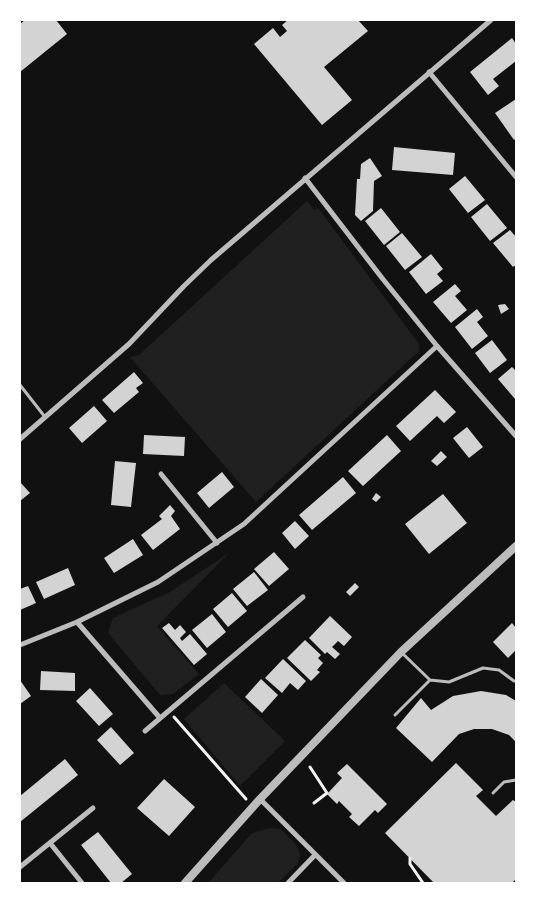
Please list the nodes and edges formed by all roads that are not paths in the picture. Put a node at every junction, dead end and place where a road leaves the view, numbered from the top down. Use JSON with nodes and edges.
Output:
{"nodes":[{"id":1,"x":491,"y":20,"type":"edge"},
{"id":2,"x":429,"y":72,"type":"junction"},
{"id":3,"x":516,"y":177,"type":"edge"},
{"id":4,"x":305,"y":178,"type":"junction"},
{"id":5,"x":437,"y":346,"type":"junction"},
{"id":6,"x":20,"y":384,"type":"edge"},
{"id":7,"x":45,"y":417,"type":"junction"},
{"id":8,"x":516,"y":436,"type":"edge"},
{"id":9,"x":20,"y":439,"type":"edge"},
{"id":10,"x":161,"y":474,"type":"dead end"},
{"id":11,"x":217,"y":543,"type":"junction"},
{"id":12,"x":516,"y":546,"type":"edge"},
{"id":13,"x":303,"y":596,"type":"dead end"},
{"id":14,"x":77,"y":622,"type":"junction"},
{"id":15,"x":20,"y":645,"type":"edge"},
{"id":16,"x":401,"y":652,"type":"junction"},
{"id":17,"x":430,"y":680,"type":"junction"},
{"id":18,"x":514,"y":681,"type":"dead end"},
{"id":19,"x":396,"y":715,"type":"dead end"},
{"id":20,"x":160,"y":718,"type":"junction"},
{"id":21,"x":146,"y":731,"type":"dead end"},
{"id":22,"x":516,"y":780,"type":"edge"},
{"id":23,"x":493,"y":793,"type":"dead end"},
{"id":24,"x":260,"y":799,"type":"junction"},
{"id":25,"x":93,"y":808,"type":"dead end"},
{"id":26,"x":50,"y":843,"type":"junction"},
{"id":27,"x":315,"y":855,"type":"junction"},
{"id":28,"x":20,"y":867,"type":"edge"},
{"id":29,"x":82,"y":883,"type":"edge"},
{"id":30,"x":186,"y":883,"type":"edge"},
{"id":31,"x":288,"y":883,"type":"edge"},
{"id":32,"x":344,"y":883,"type":"edge"}],
"edges":[{"from":1,"to":2,"type":"street"},
{"from":2,"to":3,"type":"street"},
{"from":2,"to":4,"type":"street"},
{"from":4,"to":5,"type":"street"},
{"from":4,"to":7,"type":"street"},
{"from":5,"to":8,"type":"street"},
{"from":5,"to":11,"type":"street"},
{"from":6,"to":7,"type":"lane"},
{"from":7,"to":9,"type":"street"},
{"from":10,"to":11,"type":"street"},
{"from":11,"to":14,"type":"street"},
{"from":12,"to":16,"type":"street"},
{"from":13,"to":20,"type":"street"},
{"from":14,"to":15,"type":"street"},
{"from":14,"to":20,"type":"street"},
{"from":16,"to":17,"type":"lane"},
{"from":16,"to":24,"type":"street"},
{"from":17,"to":18,"type":"lane"},
{"from":17,"to":19,"type":"lane"},
{"from":20,"to":21,"type":"street"},
{"from":22,"to":23,"type":"lane"},
{"from":24,"to":27,"type":"street"},
{"from":24,"to":30,"type":"street"},
{"from":25,"to":26,"type":"street"},
{"from":26,"to":28,"type":"street"},
{"from":26,"to":29,"type":"street"},
{"from":27,"to":31,"type":"street"},
{"from":27,"to":32,"type":"street"}]}
